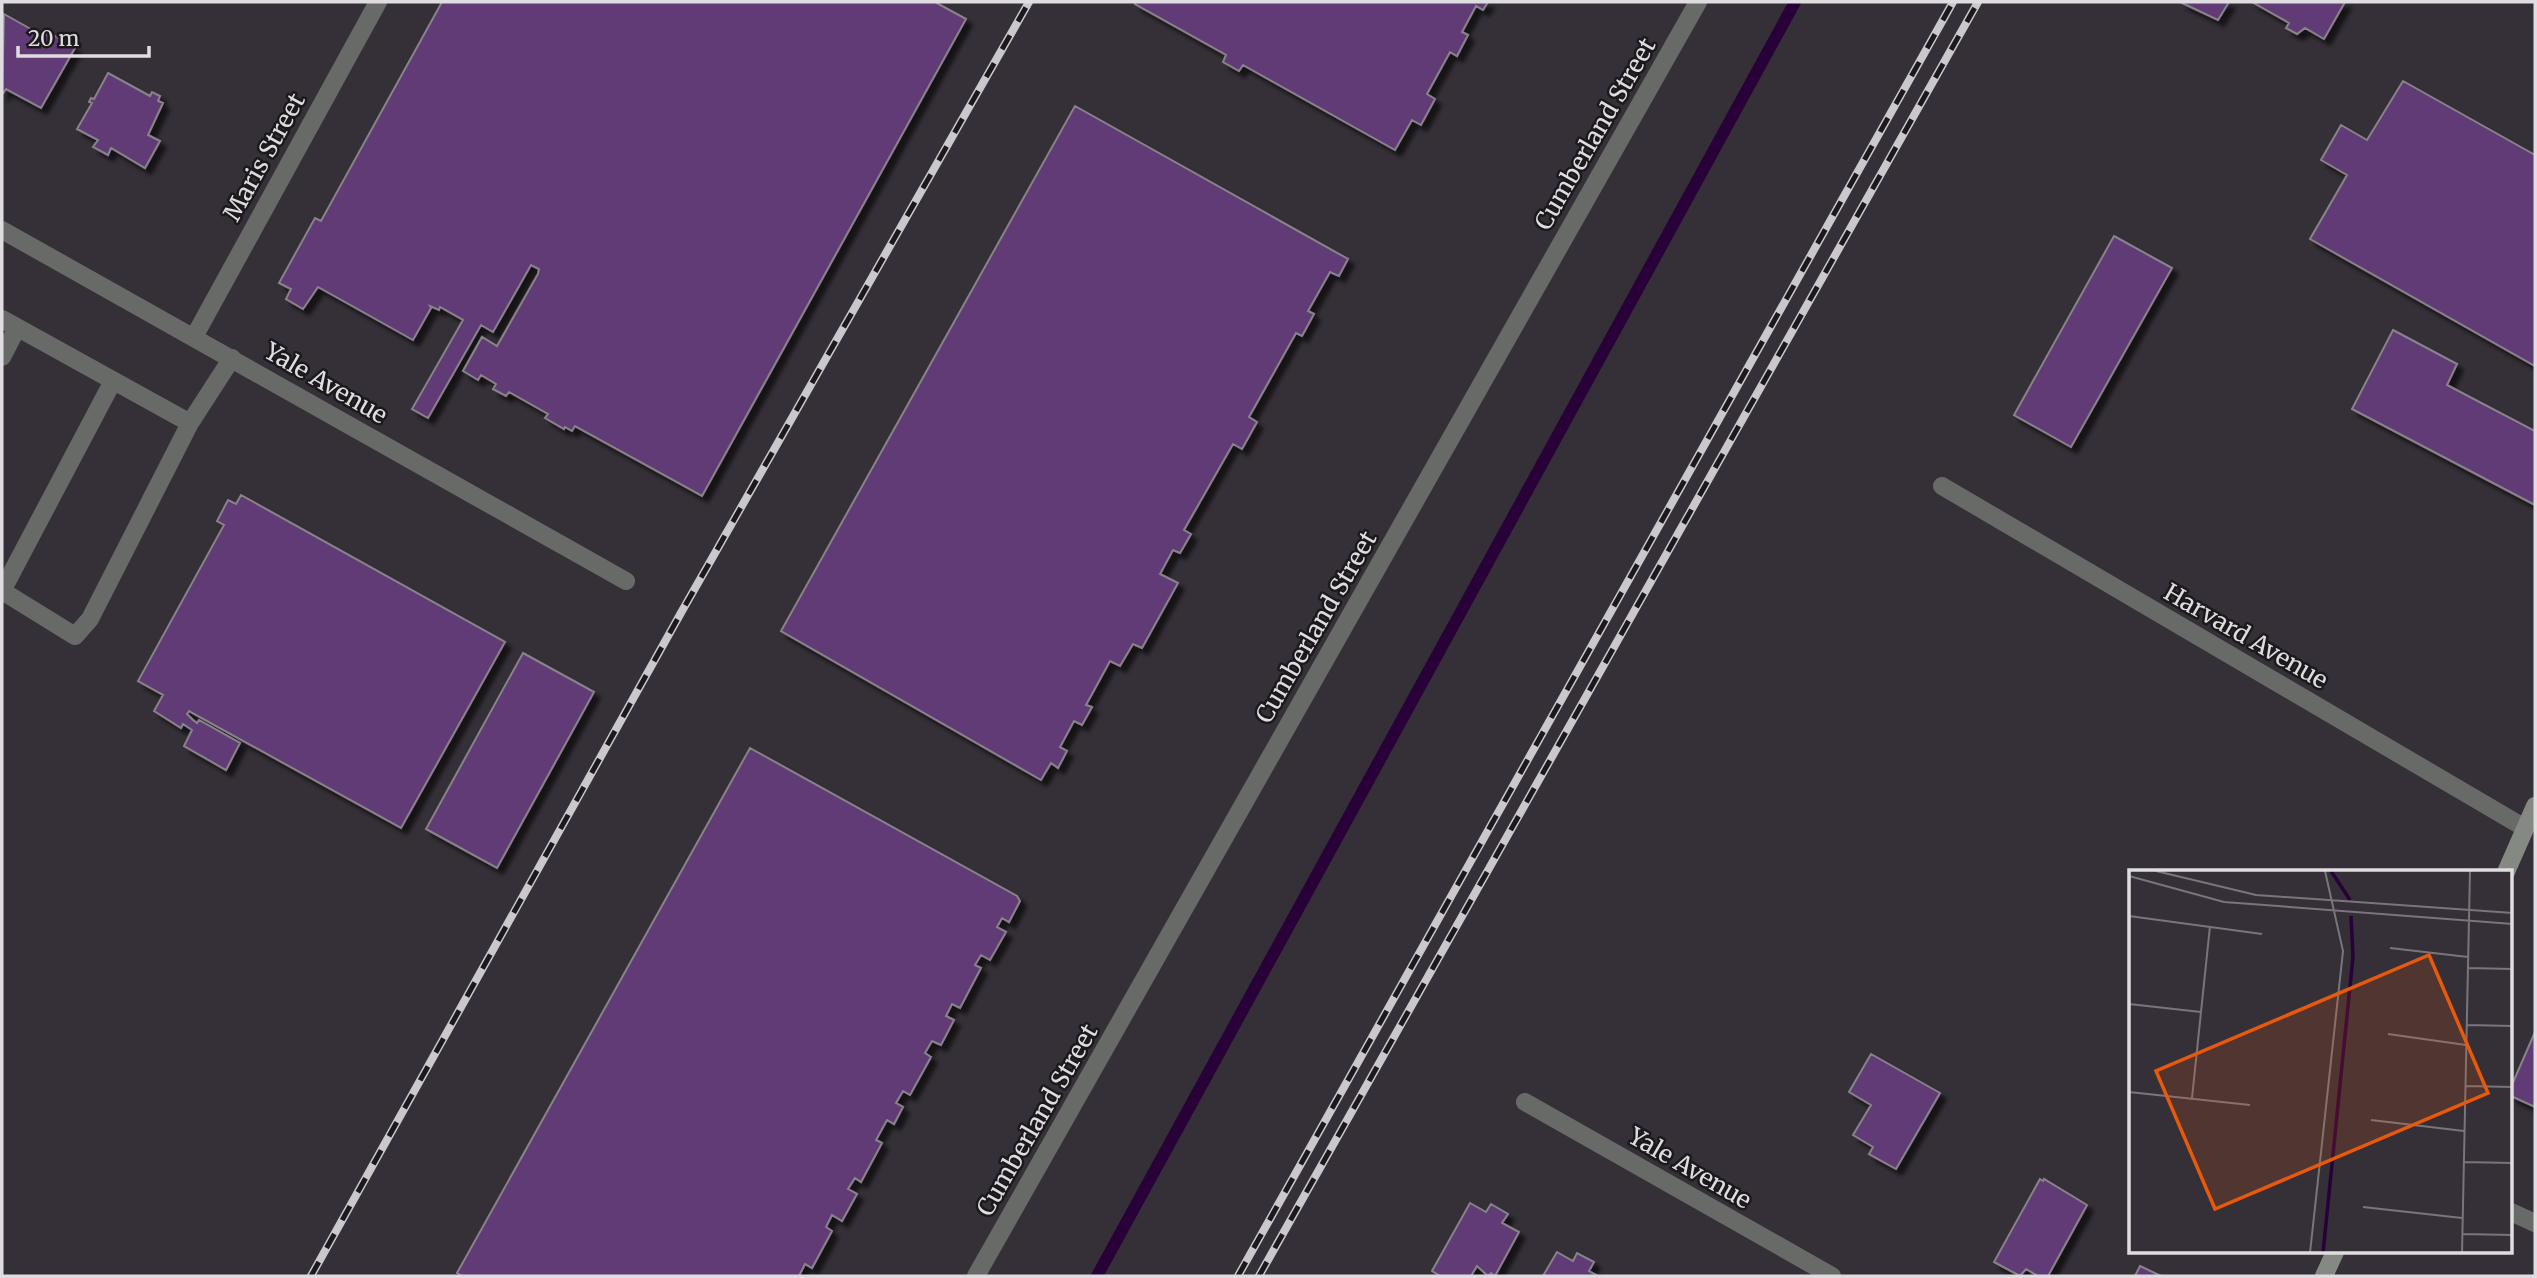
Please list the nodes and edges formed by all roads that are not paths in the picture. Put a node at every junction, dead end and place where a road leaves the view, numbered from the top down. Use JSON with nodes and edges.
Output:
{"nodes":[{"id":1,"x":378,"y":2,"type":"edge"},
{"id":2,"x":1698,"y":2,"type":"edge"},
{"id":3,"x":2,"y":230,"type":"edge"},
{"id":4,"x":9,"y":323,"type":"edge"},
{"id":5,"x":194,"y":337,"type":"junction"},
{"id":6,"x":2,"y":357,"type":"edge"},
{"id":7,"x":232,"y":358,"type":"junction"},
{"id":8,"x":113,"y":381,"type":"junction"},
{"id":9,"x":190,"y":423,"type":"junction"},
{"id":10,"x":1942,"y":486,"type":"dead end"},
{"id":11,"x":626,"y":581,"type":"dead end"},
{"id":12,"x":2535,"y":806,"type":"edge"},
{"id":13,"x":2525,"y":828,"type":"junction"},
{"id":14,"x":2507,"y":870,"type":"edge"},
{"id":15,"x":1525,"y":1102,"type":"dead end"},
{"id":16,"x":2512,"y":1212,"type":"edge"},
{"id":17,"x":2535,"y":1223,"type":"edge"},
{"id":18,"x":2334,"y":1254,"type":"edge"},
{"id":19,"x":976,"y":1276,"type":"edge"},
{"id":20,"x":1832,"y":1276,"type":"edge"},
{"id":21,"x":2324,"y":1276,"type":"edge"}],
"edges":[{"from":1,"to":5,"type":"street","name":"Maris Street"},
{"from":2,"to":19,"type":"street","name":"Cumberland Street"},
{"from":3,"to":5,"type":"street","name":"Yale Avenue"},
{"from":4,"to":6,"type":"street"},
{"from":4,"to":8,"type":"street"},
{"from":5,"to":7,"type":"street","name":"Yale Avenue"},
{"from":7,"to":9,"type":"street"},
{"from":7,"to":11,"type":"street","name":"Yale Avenue"},
{"from":8,"to":9,"type":"street"},
{"from":8,"to":9,"type":"street"},
{"from":10,"to":13,"type":"street","name":"Harvard Avenue"},
{"from":12,"to":13,"type":"main road"},
{"from":13,"to":14,"type":"main road"},
{"from":15,"to":20,"type":"street","name":"Yale Avenue"},
{"from":16,"to":17,"type":"street"},
{"from":18,"to":21,"type":"main road"}]}
